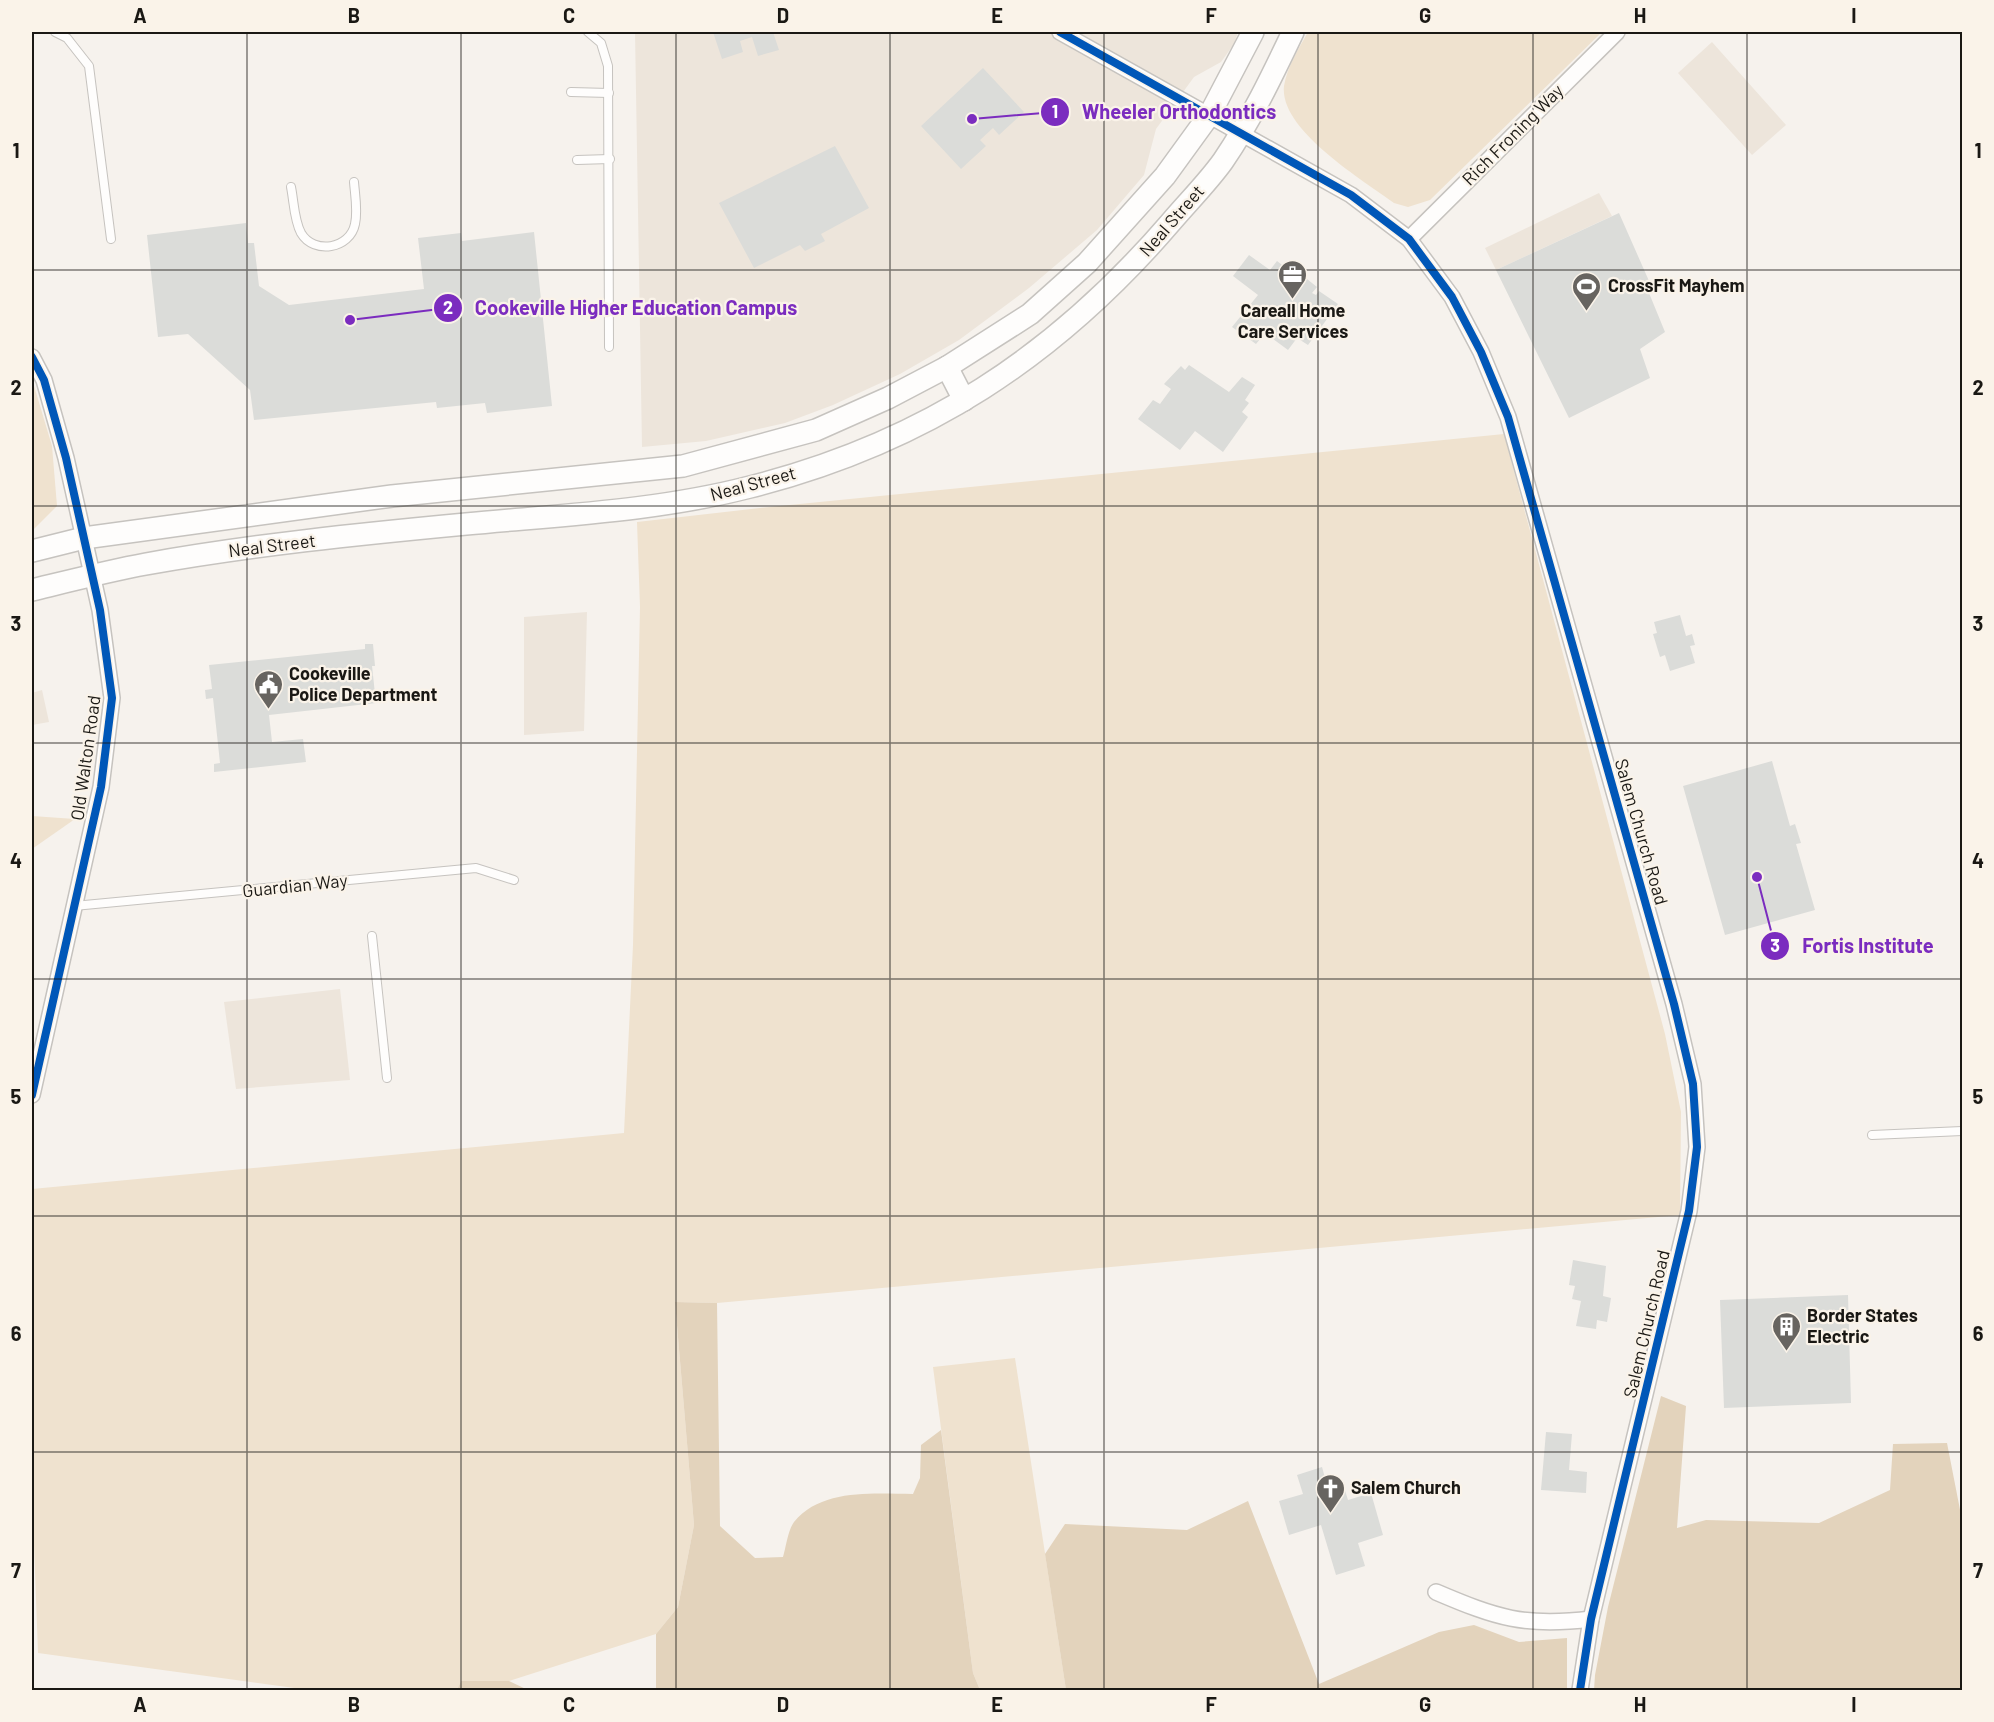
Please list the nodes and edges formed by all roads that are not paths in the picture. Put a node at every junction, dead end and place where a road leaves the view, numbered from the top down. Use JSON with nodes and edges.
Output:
{"nodes":[{"id":1,"x":55,"y":32,"type":"edge"},
{"id":2,"x":588,"y":32,"type":"edge"},
{"id":3,"x":1060,"y":32,"type":"edge"},
{"id":4,"x":1253,"y":32,"type":"edge"},
{"id":5,"x":1293,"y":32,"type":"edge"},
{"id":6,"x":1617,"y":32,"type":"edge"},
{"id":7,"x":571,"y":92,"type":"dead end"},
{"id":8,"x":609,"y":93,"type":"junction"},
{"id":9,"x":1210,"y":114,"type":"junction"},
{"id":10,"x":1241,"y":132,"type":"junction"},
{"id":11,"x":610,"y":159,"type":"junction"},
{"id":12,"x":577,"y":160,"type":"dead end"},
{"id":13,"x":354,"y":182,"type":"dead end"},
{"id":14,"x":291,"y":188,"type":"dead end"},
{"id":15,"x":111,"y":239,"type":"dead end"},
{"id":16,"x":1409,"y":239,"type":"junction"},
{"id":17,"x":609,"y":347,"type":"dead end"},
{"id":18,"x":32,"y":357,"type":"edge"},
{"id":19,"x":947,"y":367,"type":"junction"},
{"id":20,"x":964,"y":400,"type":"junction"},
{"id":21,"x":84,"y":538,"type":"junction"},
{"id":22,"x":32,"y":551,"type":"edge"},
{"id":23,"x":92,"y":576,"type":"junction"},
{"id":24,"x":32,"y":590,"type":"edge"},
{"id":25,"x":514,"y":880,"type":"dead end"},
{"id":26,"x":74,"y":906,"type":"junction"},
{"id":27,"x":372,"y":936,"type":"dead end"},
{"id":28,"x":387,"y":1078,"type":"dead end"},
{"id":29,"x":32,"y":1095,"type":"edge"},
{"id":30,"x":1962,"y":1131,"type":"edge"},
{"id":31,"x":1872,"y":1135,"type":"dead end"},
{"id":32,"x":1436,"y":1592,"type":"dead end"},
{"id":33,"x":1591,"y":1619,"type":"junction"},
{"id":34,"x":1580,"y":1690,"type":"edge"}],
"edges":[{"from":1,"to":15,"type":"lane"},
{"from":2,"to":8,"type":"lane"},
{"from":3,"to":9,"type":"street","name":"Salem Church Road"},
{"from":4,"to":9,"type":"main road","name":"Neal Street"},
{"from":5,"to":10,"type":"main road","name":"Neal Street"},
{"from":6,"to":16,"type":"street","name":"Rich Froning Way"},
{"from":7,"to":8,"type":"lane"},
{"from":8,"to":11,"type":"lane"},
{"from":9,"to":10,"type":"street","name":"Salem Church Road"},
{"from":9,"to":19,"type":"main road","name":"Neal Street"},
{"from":10,"to":16,"type":"street","name":"Salem Church Road"},
{"from":10,"to":20,"type":"main road","name":"Neal Street"},
{"from":11,"to":12,"type":"lane"},
{"from":11,"to":17,"type":"lane"},
{"from":13,"to":14,"type":"lane"},
{"from":16,"to":33,"type":"street","name":"Salem Church Road"},
{"from":18,"to":21,"type":"street","name":"Old Walton Road"},
{"from":19,"to":20,"type":"main road"},
{"from":19,"to":21,"type":"main road","name":"Neal Street"},
{"from":20,"to":23,"type":"main road","name":"Neal Street"},
{"from":21,"to":22,"type":"main road","name":"Neal Street"},
{"from":21,"to":23,"type":"street","name":"Old Walton Road"},
{"from":23,"to":24,"type":"main road","name":"Neal Street"},
{"from":23,"to":26,"type":"street","name":"Old Walton Road"},
{"from":25,"to":26,"type":"lane","name":"Guardian Way"},
{"from":26,"to":29,"type":"street","name":"Old Walton Road"},
{"from":27,"to":28,"type":"lane"},
{"from":30,"to":31,"type":"lane"},
{"from":32,"to":33,"type":"street"},
{"from":33,"to":34,"type":"street","name":"Salem Church Road"}]}
